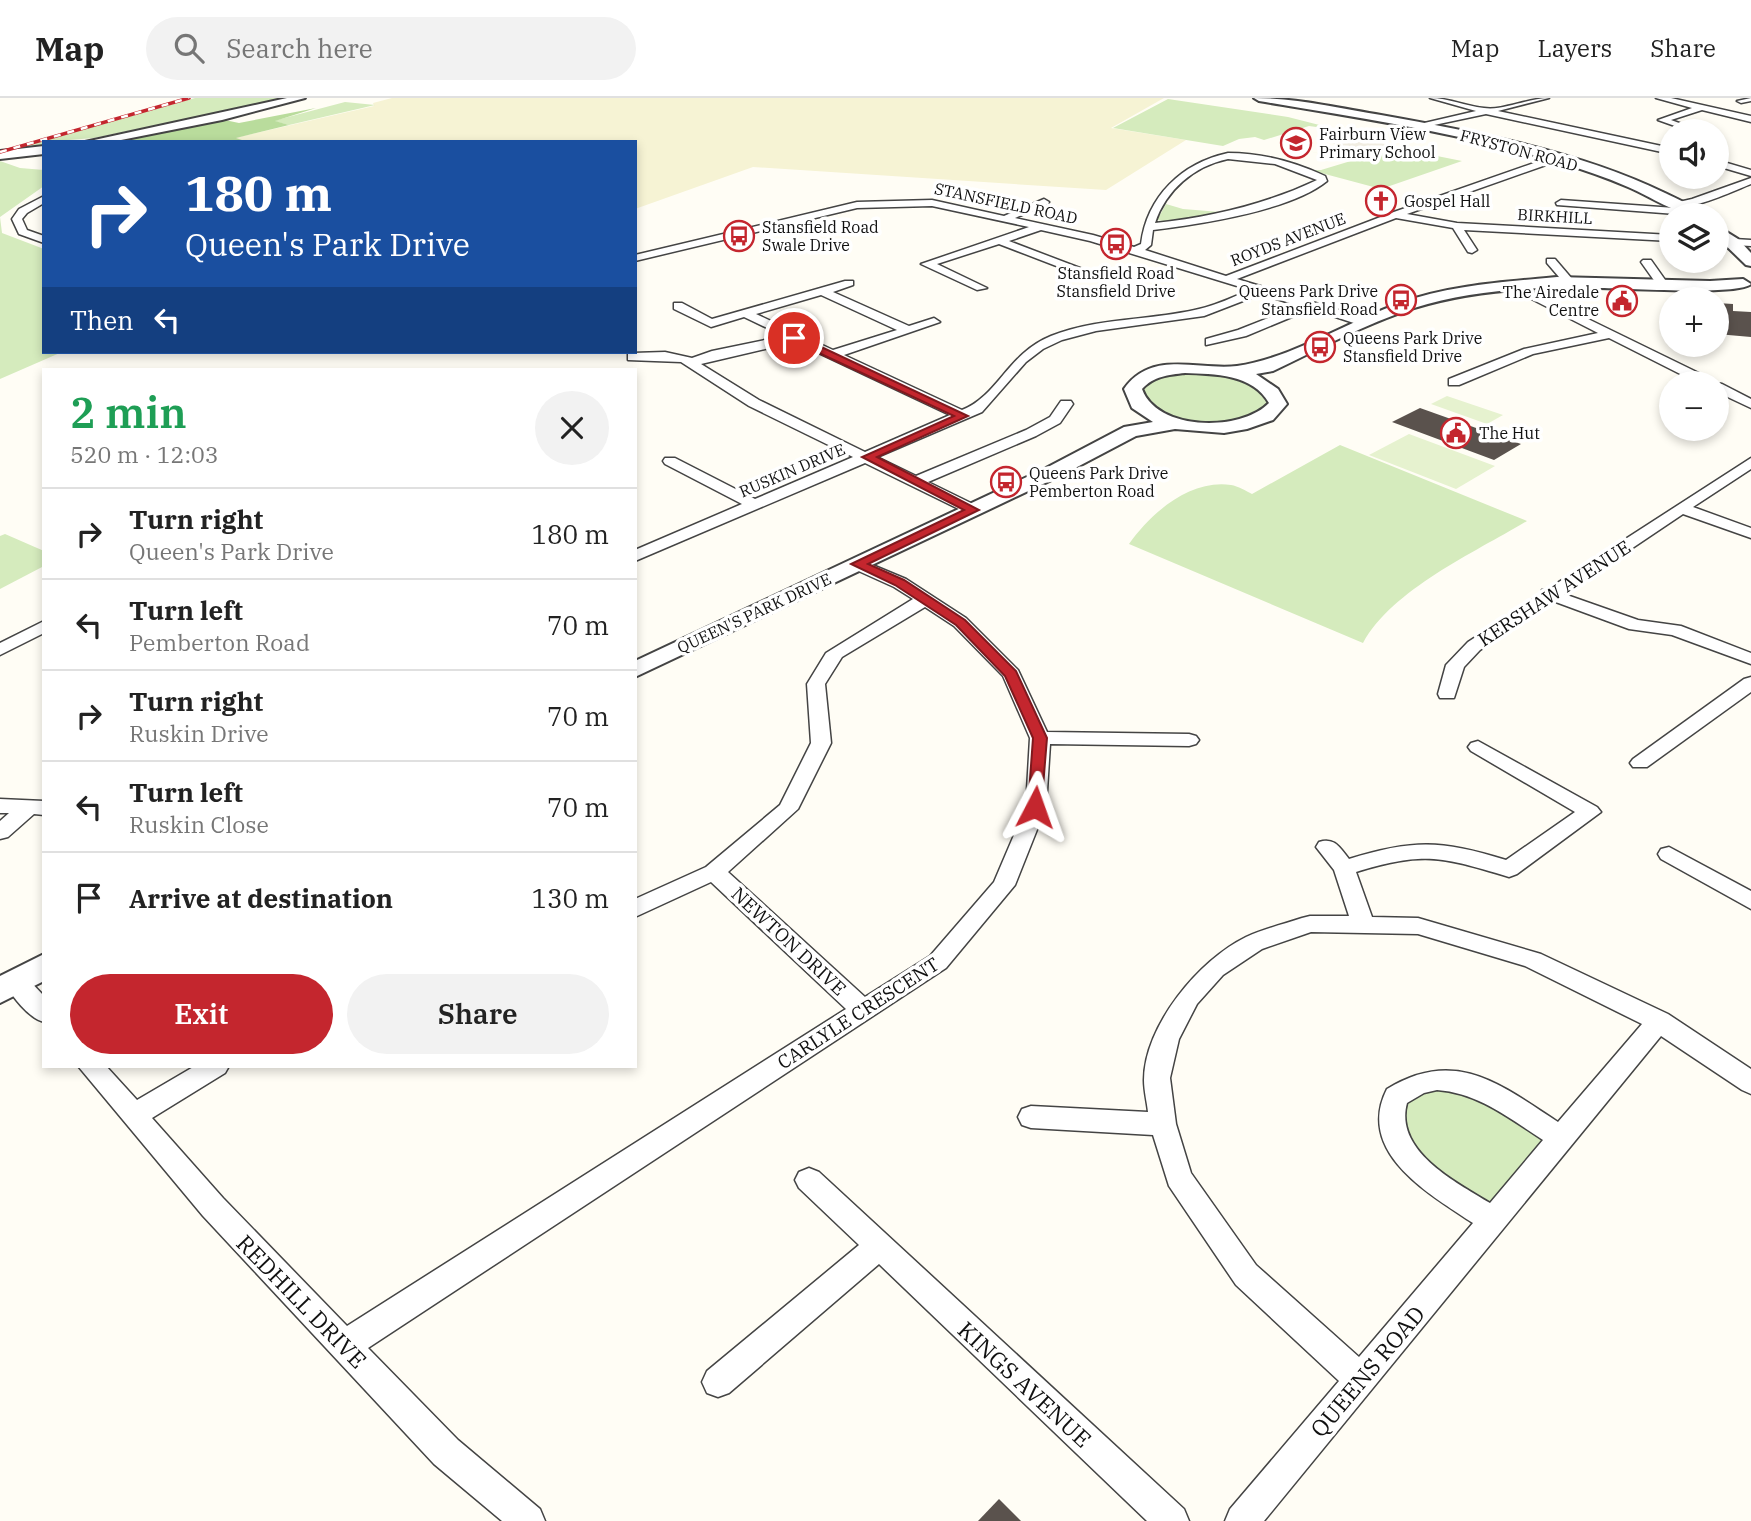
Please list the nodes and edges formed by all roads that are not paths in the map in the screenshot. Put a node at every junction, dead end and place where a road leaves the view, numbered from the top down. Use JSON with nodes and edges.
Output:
{"nodes":[{"id":1,"x":300,"y":98,"type":"edge"},
{"id":2,"x":1259,"y":98,"type":"edge"},
{"id":3,"x":1434,"y":98,"type":"edge"},
{"id":4,"x":1545,"y":98,"type":"edge"},
{"id":5,"x":1660,"y":98,"type":"edge"},
{"id":6,"x":1751,"y":99,"type":"edge"},
{"id":7,"x":1741,"y":101,"type":"dead end"},
{"id":8,"x":1703,"y":108,"type":"junction"},
{"id":9,"x":1484,"y":111,"type":"junction"},
{"id":10,"x":1665,"y":119,"type":"edge"},
{"id":11,"x":1751,"y":119,"type":"edge"},
{"id":12,"x":1423,"y":126,"type":"junction"},
{"id":13,"x":118,"y":140,"type":"edge"},
{"id":14,"x":1659,"y":148,"type":"edge"},
{"id":15,"x":42,"y":150,"type":"edge"},
{"id":16,"x":3,"y":154,"type":"edge"},
{"id":17,"x":1557,"y":158,"type":"junction"},
{"id":18,"x":1729,"y":167,"type":"edge"},
{"id":19,"x":1751,"y":173,"type":"edge"},
{"id":20,"x":1751,"y":181,"type":"edge"},
{"id":21,"x":42,"y":200,"type":"edge"},
{"id":22,"x":1044,"y":202,"type":"dead end"},
{"id":23,"x":1561,"y":203,"type":"dead end"},
{"id":24,"x":1673,"y":203,"type":"edge"},
{"id":25,"x":1685,"y":203,"type":"edge"},
{"id":26,"x":1659,"y":211,"type":"edge"},
{"id":27,"x":1395,"y":215,"type":"junction"},
{"id":28,"x":1007,"y":218,"type":"junction"},
{"id":29,"x":1043,"y":226,"type":"junction"},
{"id":30,"x":1149,"y":226,"type":"junction"},
{"id":31,"x":1457,"y":226,"type":"junction"},
{"id":32,"x":1659,"y":238,"type":"edge"},
{"id":33,"x":42,"y":239,"type":"edge"},
{"id":34,"x":1729,"y":239,"type":"edge"},
{"id":35,"x":1001,"y":241,"type":"junction"},
{"id":36,"x":1729,"y":242,"type":"edge"},
{"id":37,"x":1733,"y":242,"type":"junction"},
{"id":38,"x":1751,"y":243,"type":"edge"},
{"id":39,"x":1472,"y":250,"type":"dead end"},
{"id":40,"x":1136,"y":251,"type":"junction"},
{"id":41,"x":637,"y":258,"type":"edge"},
{"id":42,"x":1551,"y":261,"type":"dead end"},
{"id":43,"x":1647,"y":262,"type":"dead end"},
{"id":44,"x":1751,"y":262,"type":"edge"},
{"id":45,"x":1089,"y":275,"type":"dead end"},
{"id":46,"x":1227,"y":279,"type":"junction"},
{"id":47,"x":1569,"y":282,"type":"junction"},
{"id":48,"x":849,"y":283,"type":"dead end"},
{"id":49,"x":1662,"y":284,"type":"junction"},
{"id":50,"x":1512,"y":285,"type":"junction"},
{"id":51,"x":981,"y":288,"type":"dead end"},
{"id":52,"x":1748,"y":288,"type":"edge"},
{"id":53,"x":1260,"y":290,"type":"junction"},
{"id":54,"x":822,"y":291,"type":"junction"},
{"id":55,"x":1311,"y":305,"type":"junction"},
{"id":56,"x":678,"y":306,"type":"dead end"},
{"id":57,"x":746,"y":314,"type":"junction"},
{"id":58,"x":934,"y":322,"type":"dead end"},
{"id":59,"x":1364,"y":322,"type":"junction"},
{"id":60,"x":907,"y":330,"type":"junction"},
{"id":61,"x":1607,"y":335,"type":"junction"},
{"id":62,"x":794,"y":338,"type":"junction"},
{"id":63,"x":1210,"y":342,"type":"dead end"},
{"id":64,"x":831,"y":355,"type":"junction"},
{"id":65,"x":633,"y":357,"type":"dead end"},
{"id":66,"x":691,"y":363,"type":"junction"},
{"id":67,"x":1683,"y":371,"type":"edge"},
{"id":68,"x":1266,"y":376,"type":"junction"},
{"id":69,"x":1454,"y":382,"type":"dead end"},
{"id":70,"x":1729,"y":393,"type":"edge"},
{"id":71,"x":1066,"y":404,"type":"dead end"},
{"id":72,"x":1751,"y":404,"type":"edge"},
{"id":73,"x":1145,"y":410,"type":"junction"},
{"id":74,"x":963,"y":416,"type":"junction"},
{"id":75,"x":1177,"y":423,"type":"junction"},
{"id":76,"x":1131,"y":431,"type":"junction"},
{"id":77,"x":868,"y":457,"type":"junction"},
{"id":78,"x":670,"y":461,"type":"dead end"},
{"id":79,"x":1751,"y":462,"type":"edge"},
{"id":80,"x":917,"y":481,"type":"junction"},
{"id":81,"x":755,"y":505,"type":"junction"},
{"id":82,"x":1683,"y":509,"type":"junction"},
{"id":83,"x":973,"y":510,"type":"junction"},
{"id":84,"x":1751,"y":534,"type":"edge"},
{"id":85,"x":637,"y":555,"type":"edge"},
{"id":86,"x":858,"y":564,"type":"junction"},
{"id":87,"x":1548,"y":594,"type":"junction"},
{"id":88,"x":926,"y":599,"type":"junction"},
{"id":89,"x":42,"y":627,"type":"edge"},
{"id":90,"x":0,"y":650,"type":"edge"},
{"id":91,"x":1751,"y":659,"type":"edge"},
{"id":92,"x":637,"y":668,"type":"edge"},
{"id":93,"x":1751,"y":683,"type":"edge"},
{"id":94,"x":1447,"y":694,"type":"dead end"},
{"id":95,"x":1040,"y":738,"type":"junction"},
{"id":96,"x":1189,"y":740,"type":"dead end"},
{"id":97,"x":1478,"y":747,"type":"dead end"},
{"id":98,"x":1640,"y":763,"type":"dead end"},
{"id":99,"x":0,"y":806,"type":"edge"},
{"id":100,"x":36,"y":807,"type":"edge"},
{"id":101,"x":0,"y":832,"type":"edge"},
{"id":102,"x":1327,"y":847,"type":"dead end"},
{"id":103,"x":1668,"y":854,"type":"dead end"},
{"id":104,"x":1344,"y":868,"type":"junction"},
{"id":105,"x":714,"y":872,"type":"junction"},
{"id":106,"x":1751,"y":901,"type":"edge"},
{"id":107,"x":637,"y":908,"type":"edge"},
{"id":108,"x":1363,"y":925,"type":"junction"},
{"id":109,"x":42,"y":967,"type":"edge"},
{"id":110,"x":8,"y":986,"type":"edge"},
{"id":111,"x":864,"y":1011,"type":"junction"},
{"id":112,"x":42,"y":1012,"type":"edge"},
{"id":113,"x":1659,"y":1021,"type":"junction"},
{"id":114,"x":93,"y":1068,"type":"edge"},
{"id":115,"x":213,"y":1068,"type":"edge"},
{"id":116,"x":1751,"y":1083,"type":"edge"},
{"id":117,"x":134,"y":1115,"type":"junction"},
{"id":118,"x":1031,"y":1117,"type":"dead end"},
{"id":119,"x":1163,"y":1124,"type":"junction"},
{"id":120,"x":1562,"y":1138,"type":"junction"},
{"id":121,"x":809,"y":1180,"type":"dead end"},
{"id":122,"x":1493,"y":1221,"type":"junction"},
{"id":123,"x":879,"y":1246,"type":"junction"},
{"id":124,"x":345,"y":1345,"type":"junction"},
{"id":125,"x":1360,"y":1379,"type":"junction"},
{"id":126,"x":718,"y":1382,"type":"dead end"},
{"id":127,"x":528,"y":1521,"type":"edge"},
{"id":128,"x":1172,"y":1521,"type":"edge"},
{"id":129,"x":1242,"y":1521,"type":"edge"}],
"edges":[{"from":1,"to":13,"type":"street"},
{"from":2,"to":12,"type":"street","name":"FRYSTON ROAD"},
{"from":3,"to":9,"type":"street"},
{"from":4,"to":9,"type":"street"},
{"from":5,"to":8,"type":"street"},
{"from":6,"to":7,"type":"street"},
{"from":8,"to":10,"type":"street"},
{"from":8,"to":11,"type":"street"},
{"from":9,"to":12,"type":"street"},
{"from":9,"to":14,"type":"street"},
{"from":12,"to":17,"type":"street","name":"FRYSTON ROAD"},
{"from":15,"to":16,"type":"street"},
{"from":17,"to":24,"type":"street","name":"FRYSTON ROAD"},
{"from":17,"to":27,"type":"street","name":"ROYDS AVENUE"},
{"from":18,"to":19,"type":"street"},
{"from":20,"to":25,"type":"street"},
{"from":21,"to":33,"type":"street"},
{"from":22,"to":28,"type":"street"},
{"from":23,"to":26,"type":"street","name":"FRYSTON ROAD"},
{"from":27,"to":31,"type":"street","name":"BIRKHILL"},
{"from":27,"to":46,"type":"street","name":"ROYDS AVENUE"},
{"from":28,"to":29,"type":"street","name":"STANSFIELD ROAD"},
{"from":28,"to":41,"type":"street","name":"STANSFIELD ROAD"},
{"from":29,"to":35,"type":"street"},
{"from":29,"to":40,"type":"street","name":"STANSFIELD ROAD"},
{"from":30,"to":30,"type":"street"},
{"from":30,"to":40,"type":"street"},
{"from":31,"to":32,"type":"street","name":"BIRKHILL"},
{"from":31,"to":39,"type":"street"},
{"from":34,"to":37,"type":"street"},
{"from":35,"to":45,"type":"street"},
{"from":35,"to":51,"type":"street"},
{"from":36,"to":37,"type":"street"},
{"from":37,"to":38,"type":"street"},
{"from":37,"to":44,"type":"street"},
{"from":40,"to":46,"type":"street","name":"STANSFIELD ROAD"},
{"from":42,"to":47,"type":"street"},
{"from":43,"to":49,"type":"street"},
{"from":46,"to":53,"type":"street","name":"STANSFIELD ROAD"},
{"from":47,"to":49,"type":"street"},
{"from":47,"to":50,"type":"street"},
{"from":48,"to":54,"type":"street"},
{"from":49,"to":52,"type":"street"},
{"from":50,"to":59,"type":"street"},
{"from":50,"to":61,"type":"street"},
{"from":53,"to":55,"type":"street","name":"STANSFIELD ROAD"},
{"from":53,"to":74,"type":"street","name":"RUSKIN DRIVE"},
{"from":54,"to":57,"type":"street"},
{"from":54,"to":60,"type":"street"},
{"from":55,"to":59,"type":"street","name":"STANSFIELD ROAD"},
{"from":55,"to":63,"type":"street"},
{"from":56,"to":57,"type":"street"},
{"from":57,"to":62,"type":"street"},
{"from":58,"to":60,"type":"street"},
{"from":59,"to":68,"type":"street"},
{"from":60,"to":64,"type":"street"},
{"from":61,"to":67,"type":"street"},
{"from":61,"to":69,"type":"street"},
{"from":62,"to":64,"type":"street"},
{"from":62,"to":66,"type":"street"},
{"from":64,"to":74,"type":"street"},
{"from":65,"to":66,"type":"street"},
{"from":66,"to":77,"type":"street"},
{"from":68,"to":73,"type":"street"},
{"from":68,"to":75,"type":"street","name":"QUEEN'S PARK DRIVE"},
{"from":70,"to":72,"type":"street"},
{"from":71,"to":80,"type":"street"},
{"from":73,"to":75,"type":"street","name":"QUEEN'S PARK DRIVE"},
{"from":73,"to":76,"type":"street","name":"QUEEN'S PARK DRIVE"},
{"from":74,"to":77,"type":"street","name":"RUSKIN DRIVE"},
{"from":75,"to":76,"type":"street","name":"QUEEN'S PARK DRIVE"},
{"from":76,"to":83,"type":"street","name":"QUEEN'S PARK DRIVE"},
{"from":77,"to":80,"type":"street"},
{"from":77,"to":81,"type":"street","name":"RUSKIN DRIVE"},
{"from":78,"to":81,"type":"street"},
{"from":79,"to":82,"type":"street","name":"KERSHAW AVENUE"},
{"from":80,"to":83,"type":"street"},
{"from":81,"to":85,"type":"street","name":"RUSKIN DRIVE"},
{"from":82,"to":84,"type":"street"},
{"from":82,"to":87,"type":"street","name":"KERSHAW AVENUE"},
{"from":83,"to":86,"type":"street","name":"QUEEN'S PARK DRIVE"},
{"from":86,"to":88,"type":"street","name":"CARLYLE CRESCENT"},
{"from":86,"to":92,"type":"street","name":"QUEEN'S PARK DRIVE"},
{"from":87,"to":91,"type":"street"},
{"from":87,"to":94,"type":"street","name":"KERSHAW AVENUE"},
{"from":88,"to":95,"type":"street","name":"CARLYLE CRESCENT"},
{"from":88,"to":105,"type":"street"},
{"from":89,"to":90,"type":"street"},
{"from":93,"to":98,"type":"street"},
{"from":95,"to":96,"type":"street"},
{"from":95,"to":111,"type":"street","name":"CARLYLE CRESCENT"},
{"from":97,"to":104,"type":"street"},
{"from":99,"to":100,"type":"street"},
{"from":100,"to":101,"type":"street"},
{"from":102,"to":104,"type":"street"},
{"from":103,"to":106,"type":"street"},
{"from":104,"to":108,"type":"street"},
{"from":105,"to":107,"type":"street"},
{"from":105,"to":111,"type":"street","name":"NEWTON DRIVE"},
{"from":108,"to":113,"type":"street"},
{"from":108,"to":119,"type":"street"},
{"from":109,"to":110,"type":"street"},
{"from":110,"to":112,"type":"street"},
{"from":111,"to":124,"type":"street","name":"CARLYLE CRESCENT"},
{"from":113,"to":116,"type":"street"},
{"from":113,"to":120,"type":"street","name":"QUEENS ROAD"},
{"from":114,"to":117,"type":"street","name":"REDHILL DRIVE"},
{"from":115,"to":117,"type":"street"},
{"from":117,"to":124,"type":"street","name":"REDHILL DRIVE"},
{"from":118,"to":119,"type":"street"},
{"from":119,"to":125,"type":"street"},
{"from":120,"to":122,"type":"street","name":"QUEENS ROAD"},
{"from":120,"to":122,"type":"street"},
{"from":121,"to":123,"type":"street","name":"KINGS AVENUE"},
{"from":122,"to":125,"type":"street","name":"QUEENS ROAD"},
{"from":123,"to":126,"type":"street"},
{"from":123,"to":128,"type":"street","name":"KINGS AVENUE"},
{"from":124,"to":127,"type":"street","name":"REDHILL DRIVE"},
{"from":125,"to":129,"type":"street","name":"QUEENS ROAD"}]}
